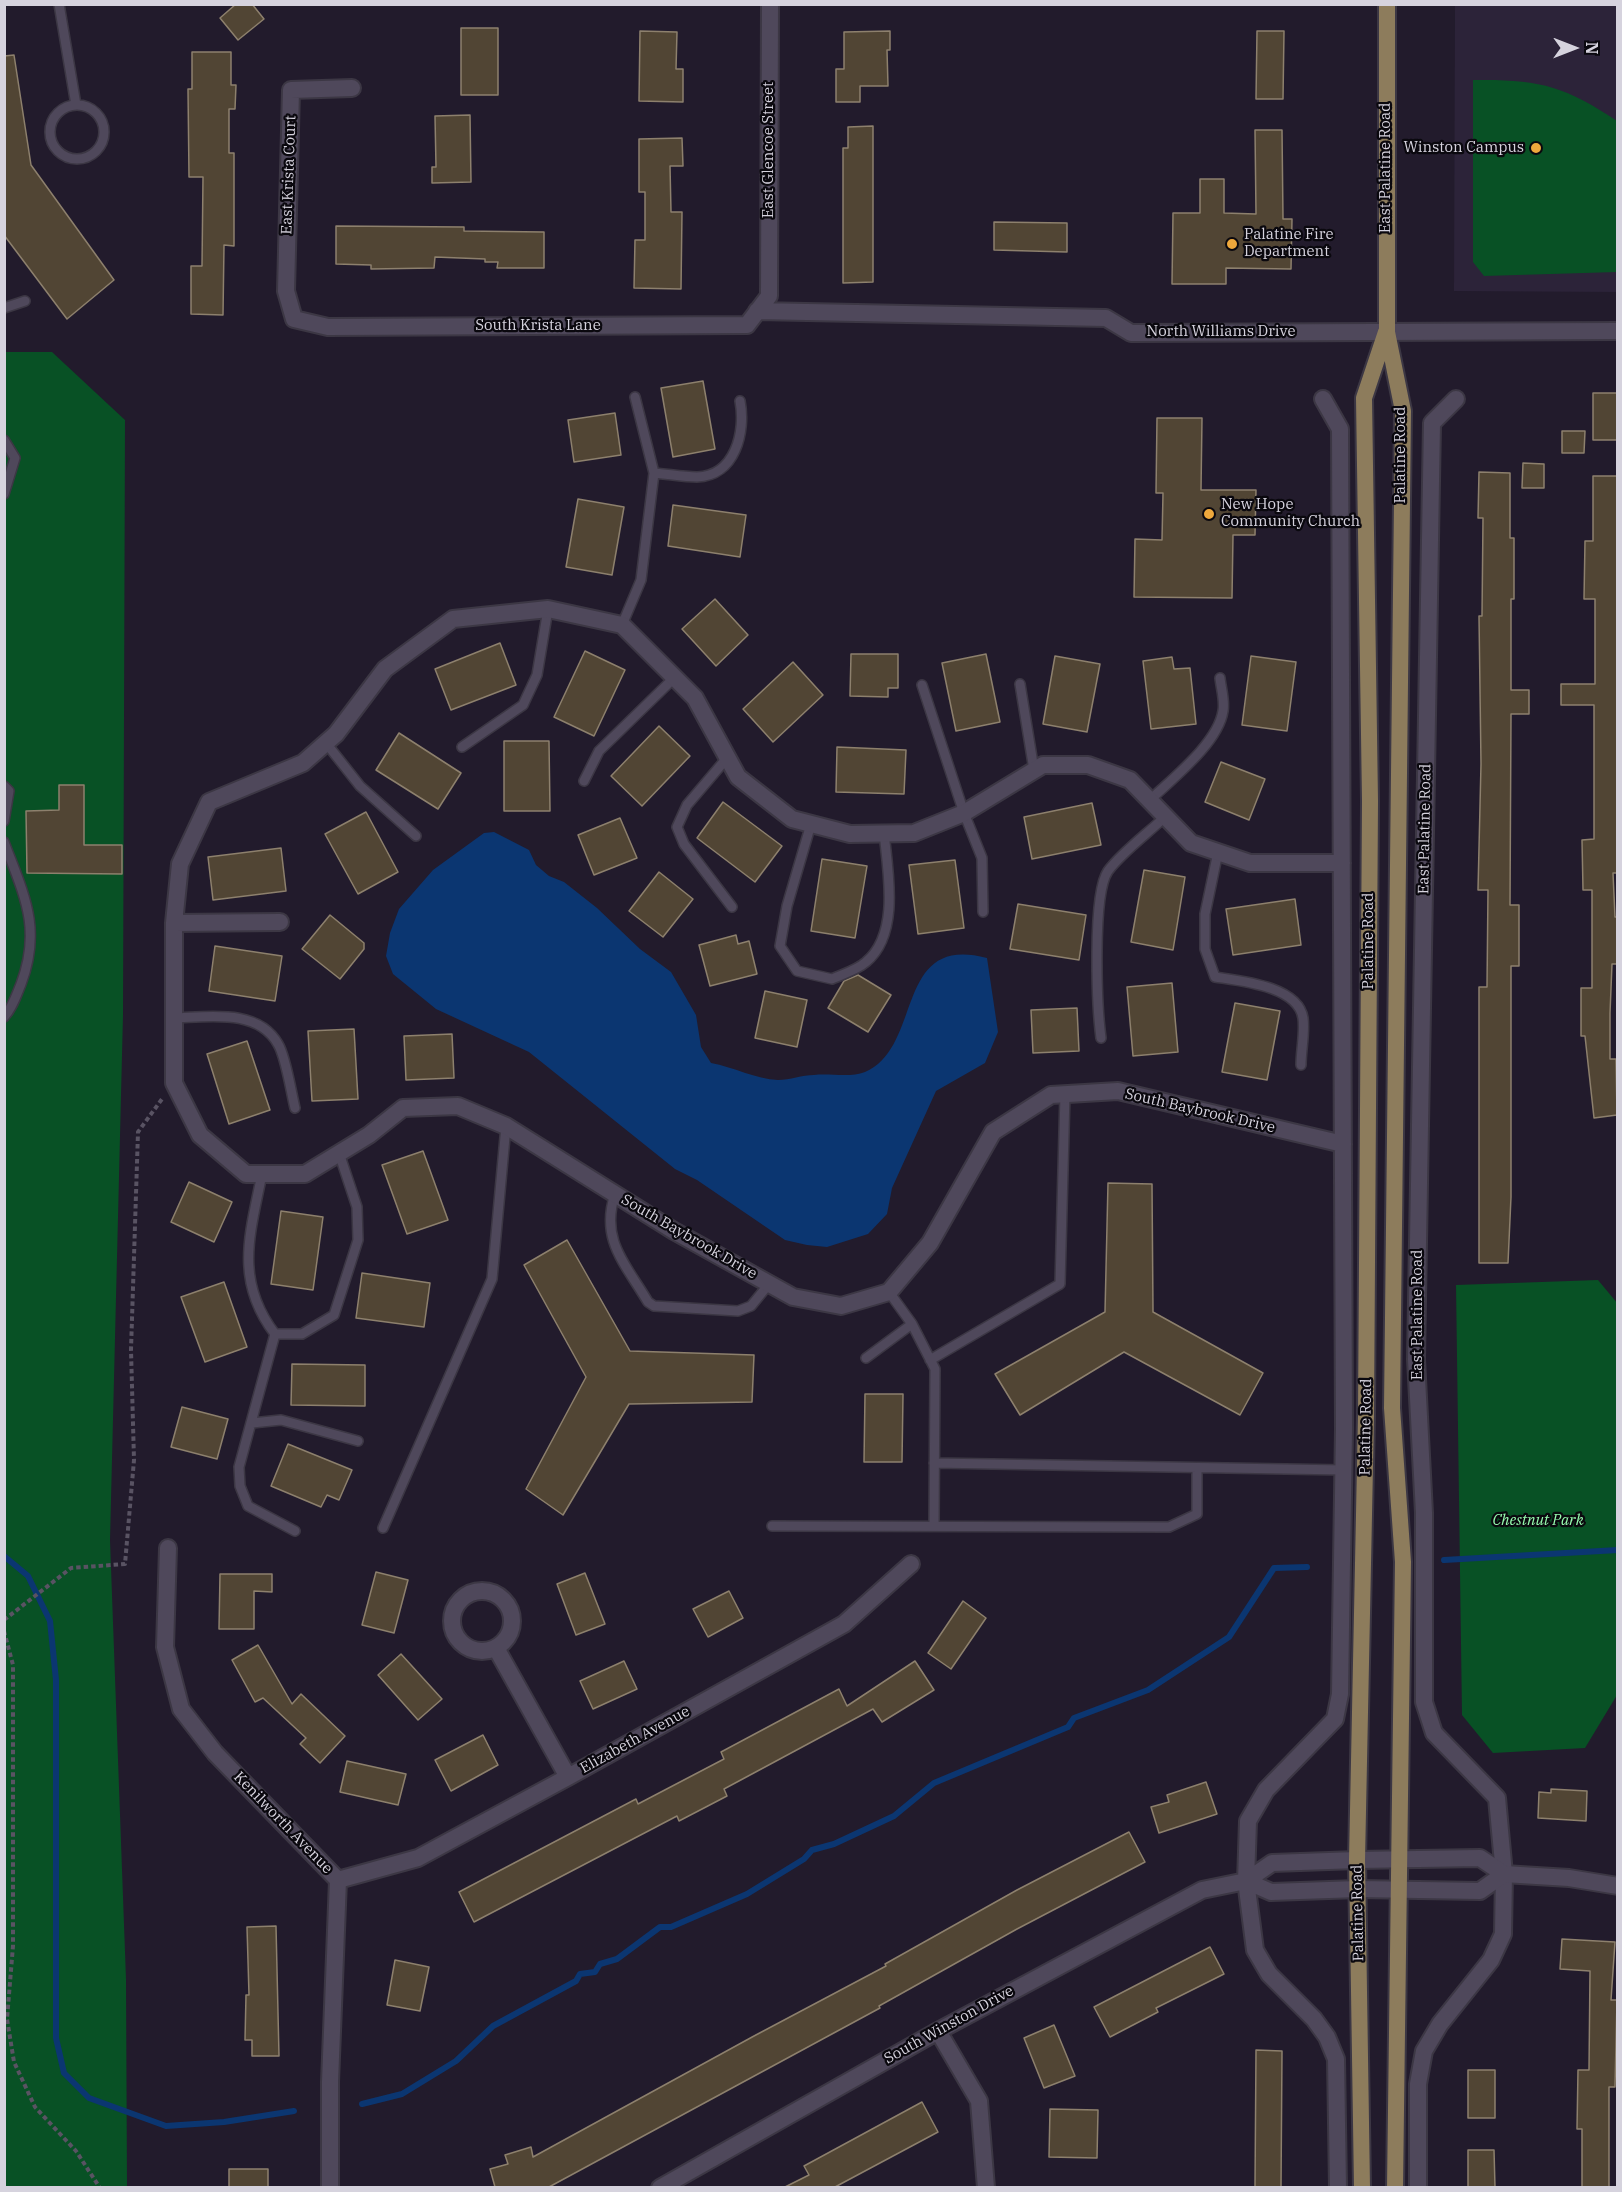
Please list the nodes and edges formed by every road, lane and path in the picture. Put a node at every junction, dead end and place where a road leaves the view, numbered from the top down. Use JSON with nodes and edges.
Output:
{"nodes":[{"id":1,"x":59,"y":4,"type":"edge"},
{"id":2,"x":770,"y":4,"type":"edge"},
{"id":3,"x":1387,"y":4,"type":"edge"},
{"id":4,"x":352,"y":88,"type":"dead end"},
{"id":5,"x":76,"y":105,"type":"junction"},
{"id":6,"x":769,"y":296,"type":"joint"},
{"id":7,"x":25,"y":301,"type":"dead end"},
{"id":8,"x":4,"y":308,"type":"edge"},
{"id":9,"x":757,"y":311,"type":"junction"},
{"id":10,"x":294,"y":319,"type":"joint"},
{"id":11,"x":1617,"y":331,"type":"edge"},
{"id":12,"x":1387,"y":332,"type":"junction"},
{"id":13,"x":635,"y":398,"type":"dead end"},
{"id":14,"x":1323,"y":399,"type":"dead end"},
{"id":15,"x":1456,"y":399,"type":"dead end"},
{"id":16,"x":740,"y":401,"type":"dead end"},
{"id":17,"x":4,"y":440,"type":"edge"},
{"id":18,"x":654,"y":473,"type":"junction"},
{"id":19,"x":5,"y":493,"type":"edge"},
{"id":20,"x":548,"y":609,"type":"junction"},
{"id":21,"x":622,"y":625,"type":"junction"},
{"id":22,"x":674,"y":678,"type":"junction"},
{"id":23,"x":1220,"y":678,"type":"dead end"},
{"id":24,"x":1020,"y":684,"type":"dead end"},
{"id":25,"x":922,"y":685,"type":"dead end"},
{"id":26,"x":326,"y":743,"type":"junction"},
{"id":27,"x":462,"y":747,"type":"dead end"},
{"id":28,"x":728,"y":758,"type":"junction"},
{"id":29,"x":1034,"y":770,"type":"junction"},
{"id":30,"x":584,"y":781,"type":"dead end"},
{"id":31,"x":4,"y":786,"type":"edge"},
{"id":32,"x":1150,"y":800,"type":"junction"},
{"id":33,"x":964,"y":813,"type":"junction"},
{"id":34,"x":1166,"y":816,"type":"junction"},
{"id":35,"x":4,"y":821,"type":"edge"},
{"id":36,"x":810,"y":824,"type":"junction"},
{"id":37,"x":885,"y":833,"type":"junction"},
{"id":38,"x":416,"y":836,"type":"dead end"},
{"id":39,"x":4,"y":842,"type":"edge"},
{"id":40,"x":1218,"y":852,"type":"junction"},
{"id":41,"x":1342,"y":863,"type":"junction"},
{"id":42,"x":732,"y":907,"type":"dead end"},
{"id":43,"x":983,"y":912,"type":"dead end"},
{"id":44,"x":280,"y":922,"type":"dead end"},
{"id":45,"x":174,"y":923,"type":"junction"},
{"id":46,"x":4,"y":1017,"type":"edge"},
{"id":47,"x":174,"y":1018,"type":"junction"},
{"id":48,"x":1101,"y":1038,"type":"dead end"},
{"id":49,"x":1301,"y":1065,"type":"dead end"},
{"id":50,"x":174,"y":1083,"type":"junction"},
{"id":51,"x":1065,"y":1094,"type":"junction"},
{"id":52,"x":295,"y":1108,"type":"dead end"},
{"id":53,"x":506,"y":1126,"type":"junction"},
{"id":54,"x":1343,"y":1144,"type":"junction"},
{"id":55,"x":339,"y":1153,"type":"junction"},
{"id":56,"x":262,"y":1174,"type":"junction"},
{"id":57,"x":615,"y":1194,"type":"junction"},
{"id":58,"x":769,"y":1284,"type":"junction"},
{"id":59,"x":889,"y":1292,"type":"junction"},
{"id":60,"x":912,"y":1324,"type":"junction"},
{"id":61,"x":275,"y":1334,"type":"junction"},
{"id":62,"x":866,"y":1358,"type":"dead end"},
{"id":63,"x":930,"y":1360,"type":"junction"},
{"id":64,"x":252,"y":1423,"type":"junction"},
{"id":65,"x":358,"y":1441,"type":"dead end"},
{"id":66,"x":934,"y":1463,"type":"junction"},
{"id":67,"x":1197,"y":1468,"type":"junction"},
{"id":68,"x":1344,"y":1470,"type":"junction"},
{"id":69,"x":772,"y":1526,"type":"dead end"},
{"id":70,"x":934,"y":1526,"type":"junction"},
{"id":71,"x":383,"y":1528,"type":"dead end"},
{"id":72,"x":295,"y":1531,"type":"dead end"},
{"id":73,"x":168,"y":1548,"type":"dead end"},
{"id":74,"x":911,"y":1564,"type":"dead end"},
{"id":75,"x":4,"y":1620,"type":"edge"},
{"id":76,"x":4,"y":1631,"type":"edge"},
{"id":77,"x":496,"y":1648,"type":"dead end"},
{"id":78,"x":568,"y":1777,"type":"junction"},
{"id":79,"x":1400,"y":1858,"type":"junction"},
{"id":80,"x":1357,"y":1860,"type":"junction"},
{"id":81,"x":1504,"y":1874,"type":"junction"},
{"id":82,"x":338,"y":1880,"type":"junction"},
{"id":83,"x":1246,"y":1881,"type":"junction"},
{"id":84,"x":1617,"y":1886,"type":"edge"},
{"id":85,"x":1358,"y":1889,"type":"junction"},
{"id":86,"x":1399,"y":1891,"type":"junction"},
{"id":87,"x":938,"y":2031,"type":"junction"},
{"id":88,"x":100,"y":2187,"type":"edge"},
{"id":89,"x":330,"y":2187,"type":"edge"},
{"id":90,"x":660,"y":2187,"type":"edge"},
{"id":91,"x":986,"y":2187,"type":"edge"},
{"id":92,"x":1338,"y":2187,"type":"edge"},
{"id":93,"x":1362,"y":2187,"type":"edge"},
{"id":94,"x":1395,"y":2187,"type":"edge"},
{"id":95,"x":1418,"y":2187,"type":"edge"}],
"edges":[{"from":1,"to":5,"type":"lane"},
{"from":2,"to":6,"type":"street","name":"East Glencoe Street"},
{"from":3,"to":12,"type":"main road","name":"East Palatine Road"},
{"from":4,"to":10,"type":"street","name":"East Krista Court"},
{"from":5,"to":5,"type":"lane"},
{"from":6,"to":9,"type":"street","name":"South Krista Lane"},
{"from":7,"to":8,"type":"lane"},
{"from":9,"to":10,"type":"street","name":"South Krista Lane"},
{"from":9,"to":12,"type":"street","name":"North Williams Drive"},
{"from":11,"to":12,"type":"street","name":"North Williams Drive"},
{"from":12,"to":79,"type":"main road","name":"Palatine Road"},
{"from":12,"to":80,"type":"main road","name":"Palatine Road"},
{"from":13,"to":18,"type":"lane"},
{"from":14,"to":41,"type":"street","name":"Palatine Road"},
{"from":15,"to":81,"type":"street","name":"East Palatine Road"},
{"from":16,"to":18,"type":"lane"},
{"from":17,"to":19,"type":"lane"},
{"from":18,"to":21,"type":"lane"},
{"from":20,"to":21,"type":"street","name":"South Baybrook Drive"},
{"from":20,"to":26,"type":"street","name":"South Baybrook Drive"},
{"from":20,"to":27,"type":"lane"},
{"from":21,"to":22,"type":"street"},
{"from":22,"to":28,"type":"street"},
{"from":22,"to":30,"type":"lane"},
{"from":23,"to":32,"type":"lane"},
{"from":24,"to":29,"type":"lane"},
{"from":25,"to":33,"type":"lane"},
{"from":26,"to":38,"type":"lane"},
{"from":26,"to":45,"type":"street","name":"South Baybrook Drive"},
{"from":28,"to":36,"type":"street"},
{"from":28,"to":42,"type":"lane"},
{"from":29,"to":32,"type":"street"},
{"from":29,"to":33,"type":"street"},
{"from":31,"to":35,"type":"lane"},
{"from":32,"to":34,"type":"street"},
{"from":33,"to":37,"type":"street"},
{"from":33,"to":43,"type":"lane"},
{"from":34,"to":40,"type":"street"},
{"from":34,"to":48,"type":"lane"},
{"from":36,"to":37,"type":"street"},
{"from":36,"to":37,"type":"lane"},
{"from":39,"to":46,"type":"lane"},
{"from":40,"to":41,"type":"street"},
{"from":40,"to":49,"type":"lane"},
{"from":41,"to":54,"type":"street","name":"Palatine Road"},
{"from":44,"to":45,"type":"street"},
{"from":45,"to":47,"type":"street","name":"South Baybrook Drive"},
{"from":47,"to":50,"type":"street","name":"South Baybrook Drive"},
{"from":47,"to":52,"type":"lane"},
{"from":50,"to":56,"type":"street","name":"South Baybrook Drive"},
{"from":50,"to":75,"type":"path"},
{"from":51,"to":54,"type":"street","name":"South Baybrook Drive"},
{"from":51,"to":59,"type":"street","name":"South Baybrook Drive"},
{"from":51,"to":63,"type":"lane"},
{"from":53,"to":55,"type":"street","name":"South Baybrook Drive"},
{"from":53,"to":57,"type":"street","name":"South Baybrook Drive"},
{"from":53,"to":71,"type":"lane"},
{"from":54,"to":68,"type":"street","name":"Palatine Road"},
{"from":55,"to":56,"type":"street","name":"South Baybrook Drive"},
{"from":55,"to":61,"type":"lane"},
{"from":56,"to":61,"type":"lane"},
{"from":57,"to":58,"type":"street","name":"South Baybrook Drive"},
{"from":57,"to":58,"type":"lane"},
{"from":58,"to":59,"type":"street","name":"South Baybrook Drive"},
{"from":59,"to":60,"type":"lane"},
{"from":60,"to":62,"type":"lane"},
{"from":60,"to":63,"type":"lane"},
{"from":61,"to":64,"type":"lane"},
{"from":63,"to":66,"type":"lane"},
{"from":64,"to":65,"type":"lane"},
{"from":64,"to":72,"type":"lane"},
{"from":66,"to":67,"type":"lane"},
{"from":66,"to":70,"type":"lane"},
{"from":67,"to":68,"type":"lane"},
{"from":67,"to":70,"type":"lane"},
{"from":68,"to":83,"type":"street","name":"Palatine Road"},
{"from":69,"to":70,"type":"lane"},
{"from":73,"to":82,"type":"street","name":"Kenilworth Avenue"},
{"from":74,"to":78,"type":"street","name":"Elizabeth Avenue"},
{"from":76,"to":88,"type":"path"},
{"from":77,"to":78,"type":"street"},
{"from":78,"to":82,"type":"street","name":"Elizabeth Avenue"},
{"from":79,"to":80,"type":"street","name":"South Winston Drive"},
{"from":79,"to":81,"type":"street","name":"South Winston Drive"},
{"from":79,"to":86,"type":"main road","name":"Palatine Road"},
{"from":80,"to":83,"type":"street","name":"South Winston Drive"},
{"from":80,"to":85,"type":"main road","name":"Palatine Road"},
{"from":81,"to":84,"type":"street"},
{"from":81,"to":86,"type":"street"},
{"from":81,"to":95,"type":"street","name":"East Palatine Road"},
{"from":82,"to":89,"type":"street","name":"Kenilworth Avenue"},
{"from":83,"to":85,"type":"street"},
{"from":83,"to":87,"type":"street","name":"South Winston Drive"},
{"from":83,"to":92,"type":"street"},
{"from":85,"to":86,"type":"street"},
{"from":85,"to":93,"type":"main road","name":"Palatine Road"},
{"from":86,"to":94,"type":"main road","name":"Palatine Road"},
{"from":87,"to":90,"type":"street","name":"South Winston Drive"},
{"from":87,"to":91,"type":"street"}]}
